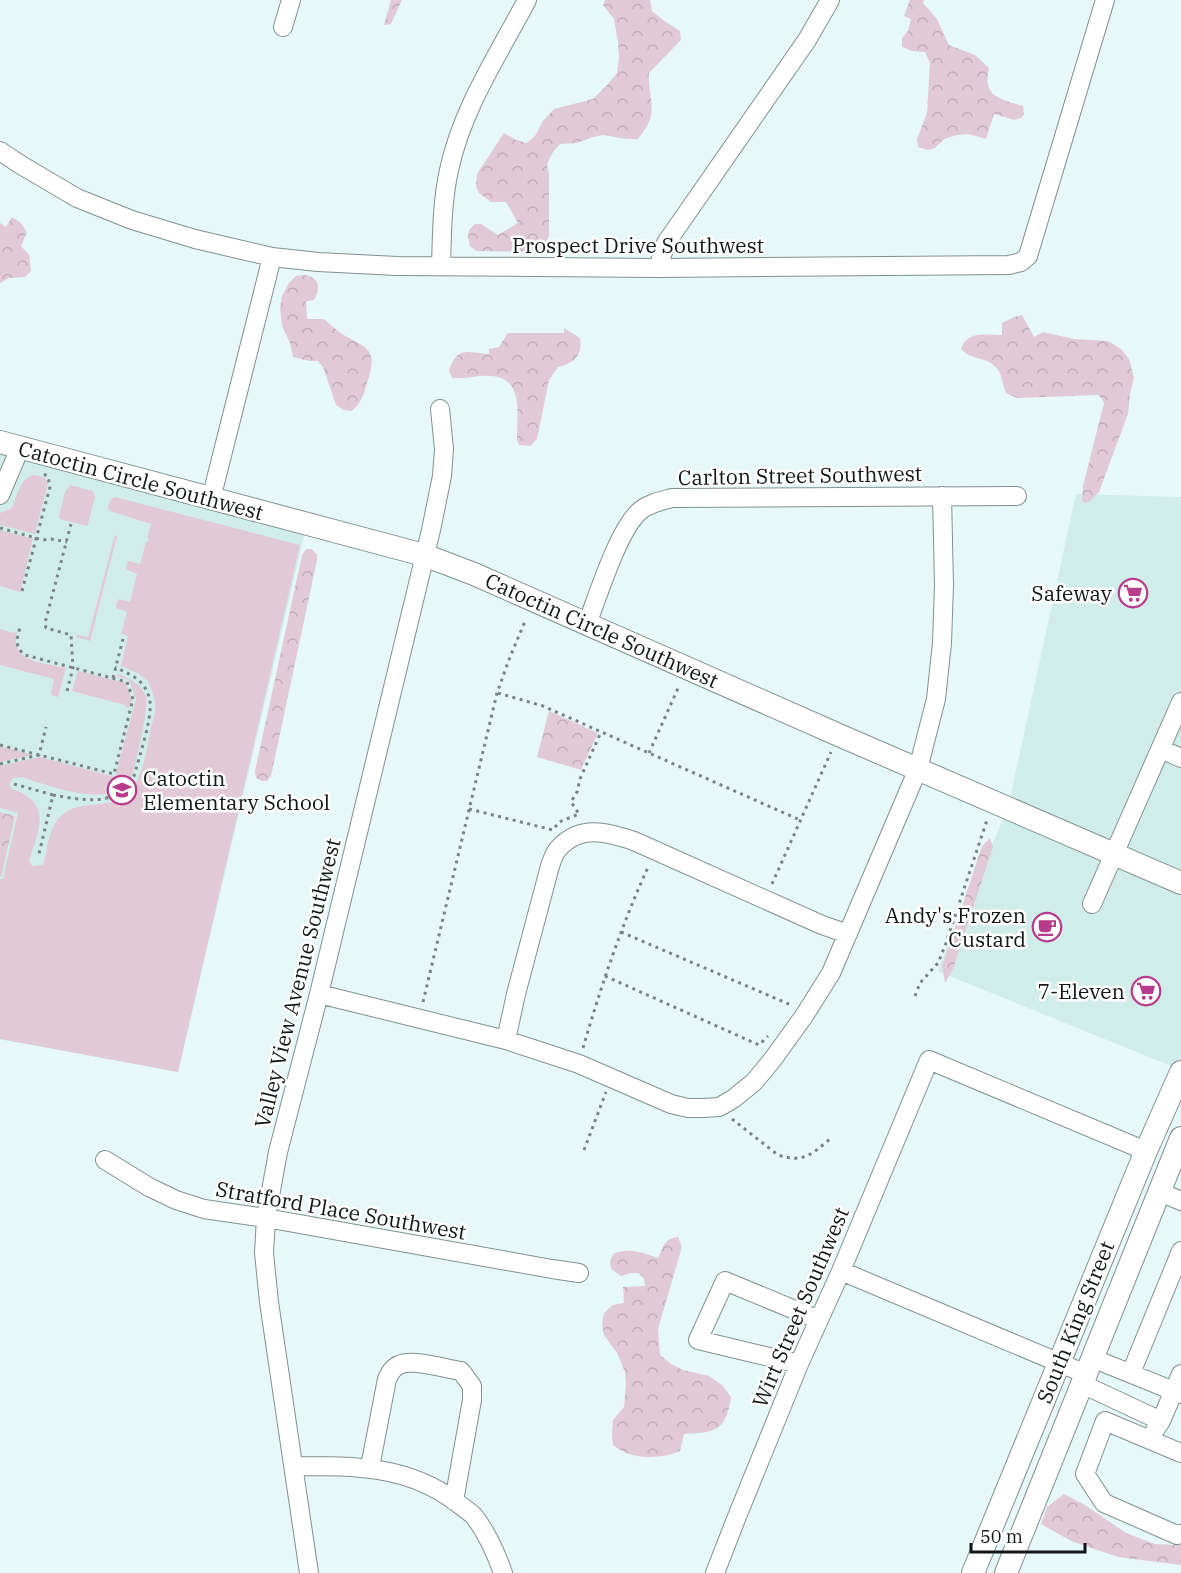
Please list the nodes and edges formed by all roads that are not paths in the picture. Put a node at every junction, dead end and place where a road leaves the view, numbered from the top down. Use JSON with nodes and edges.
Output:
{"nodes":[{"id":1,"x":291,"y":0,"type":"edge"},
{"id":2,"x":527,"y":0,"type":"edge"},
{"id":3,"x":830,"y":0,"type":"edge"},
{"id":4,"x":1105,"y":0,"type":"edge"},
{"id":5,"x":284,"y":27,"type":"dead end"},
{"id":6,"x":0,"y":151,"type":"edge"},
{"id":7,"x":272,"y":257,"type":"junction"},
{"id":8,"x":441,"y":266,"type":"junction"},
{"id":9,"x":658,"y":268,"type":"junction"},
{"id":10,"x":440,"y":409,"type":"dead end"},
{"id":11,"x":10,"y":445,"type":"edge"},
{"id":12,"x":0,"y":495,"type":"edge"},
{"id":13,"x":942,"y":496,"type":"junction"},
{"id":14,"x":1017,"y":496,"type":"dead end"},
{"id":15,"x":212,"y":499,"type":"junction"},
{"id":16,"x":424,"y":555,"type":"junction"},
{"id":17,"x":587,"y":624,"type":"junction"},
{"id":18,"x":1181,"y":702,"type":"edge"},
{"id":19,"x":1161,"y":749,"type":"junction"},
{"id":20,"x":1181,"y":758,"type":"edge"},
{"id":21,"x":918,"y":769,"type":"junction"},
{"id":22,"x":1114,"y":854,"type":"junction"},
{"id":23,"x":1181,"y":883,"type":"edge"},
{"id":24,"x":1092,"y":904,"type":"dead end"},
{"id":25,"x":848,"y":934,"type":"junction"},
{"id":26,"x":319,"y":994,"type":"junction"},
{"id":27,"x":506,"y":1040,"type":"junction"},
{"id":28,"x":1181,"y":1072,"type":"edge"},
{"id":29,"x":1181,"y":1138,"type":"edge"},
{"id":30,"x":1146,"y":1151,"type":"junction"},
{"id":31,"x":105,"y":1160,"type":"dead end"},
{"id":32,"x":1160,"y":1192,"type":"junction"},
{"id":33,"x":1181,"y":1201,"type":"edge"},
{"id":34,"x":266,"y":1218,"type":"junction"},
{"id":35,"x":1181,"y":1251,"type":"edge"},
{"id":36,"x":841,"y":1271,"type":"junction"},
{"id":37,"x":579,"y":1272,"type":"dead end"},
{"id":38,"x":819,"y":1320,"type":"junction"},
{"id":39,"x":1058,"y":1362,"type":"junction"},
{"id":40,"x":799,"y":1364,"type":"junction"},
{"id":41,"x":1087,"y":1372,"type":"junction"},
{"id":42,"x":1131,"y":1373,"type":"junction"},
{"id":43,"x":1181,"y":1374,"type":"edge"},
{"id":44,"x":1177,"y":1393,"type":"edge"},
{"id":45,"x":1161,"y":1421,"type":"junction"},
{"id":46,"x":1149,"y":1439,"type":"junction"},
{"id":47,"x":1181,"y":1453,"type":"edge"},
{"id":48,"x":294,"y":1466,"type":"junction"},
{"id":49,"x":370,"y":1467,"type":"junction"},
{"id":50,"x":454,"y":1501,"type":"junction"},
{"id":51,"x":1181,"y":1534,"type":"edge"},
{"id":52,"x":309,"y":1573,"type":"edge"},
{"id":53,"x":503,"y":1573,"type":"edge"},
{"id":54,"x":715,"y":1573,"type":"edge"},
{"id":55,"x":973,"y":1573,"type":"edge"},
{"id":56,"x":1006,"y":1573,"type":"edge"}],
"edges":[{"from":1,"to":5,"type":"street"},
{"from":2,"to":8,"type":"street"},
{"from":3,"to":9,"type":"street"},
{"from":4,"to":9,"type":"street","name":"Prospect Drive Southwest"},
{"from":6,"to":7,"type":"street","name":"Prospect Drive Southwest"},
{"from":7,"to":8,"type":"street","name":"Prospect Drive Southwest"},
{"from":7,"to":15,"type":"street"},
{"from":8,"to":9,"type":"street","name":"Prospect Drive Southwest"},
{"from":10,"to":16,"type":"street","name":"Valley View Avenue Southwest"},
{"from":11,"to":12,"type":"street"},
{"from":11,"to":15,"type":"main road","name":"Catoctin Circle Southwest"},
{"from":13,"to":14,"type":"street","name":"Carlton Street Southwest"},
{"from":13,"to":17,"type":"street","name":"Carlton Street Southwest"},
{"from":13,"to":21,"type":"street"},
{"from":15,"to":16,"type":"main road","name":"Catoctin Circle Southwest"},
{"from":16,"to":17,"type":"main road","name":"Catoctin Circle Southwest"},
{"from":16,"to":26,"type":"street","name":"Valley View Avenue Southwest"},
{"from":17,"to":21,"type":"main road","name":"Catoctin Circle Southwest"},
{"from":18,"to":19,"type":"street"},
{"from":19,"to":20,"type":"street"},
{"from":19,"to":22,"type":"street"},
{"from":21,"to":22,"type":"main road","name":"Catoctin Circle Southwest"},
{"from":21,"to":25,"type":"street"},
{"from":22,"to":23,"type":"main road","name":"Catoctin Circle Southwest"},
{"from":22,"to":24,"type":"street"},
{"from":25,"to":27,"type":"street"},
{"from":25,"to":27,"type":"street"},
{"from":26,"to":27,"type":"street"},
{"from":26,"to":34,"type":"street","name":"Valley View Avenue Southwest"},
{"from":28,"to":30,"type":"main road","name":"South King Street"},
{"from":29,"to":32,"type":"main road","name":"South King Street"},
{"from":30,"to":36,"type":"street","name":"Wirt Street Southwest"},
{"from":30,"to":39,"type":"main road","name":"South King Street"},
{"from":31,"to":34,"type":"street","name":"Stratford Place Southwest"},
{"from":32,"to":33,"type":"street"},
{"from":32,"to":41,"type":"main road","name":"South King Street"},
{"from":34,"to":37,"type":"street","name":"Stratford Place Southwest"},
{"from":34,"to":48,"type":"street","name":"Valley View Avenue Southwest"},
{"from":35,"to":42,"type":"street"},
{"from":36,"to":38,"type":"street","name":"Wirt Street Southwest"},
{"from":36,"to":39,"type":"street"},
{"from":38,"to":40,"type":"street","name":"Wirt Street Southwest"},
{"from":38,"to":40,"type":"street"},
{"from":39,"to":41,"type":"street"},
{"from":39,"to":55,"type":"main road","name":"South King Street"},
{"from":40,"to":54,"type":"street","name":"Wirt Street Southwest"},
{"from":41,"to":42,"type":"street"},
{"from":41,"to":45,"type":"street"},
{"from":41,"to":56,"type":"main road","name":"South King Street"},
{"from":42,"to":44,"type":"street"},
{"from":43,"to":44,"type":"street"},
{"from":44,"to":45,"type":"street"},
{"from":45,"to":46,"type":"street"},
{"from":46,"to":47,"type":"street"},
{"from":46,"to":51,"type":"street"},
{"from":48,"to":49,"type":"street"},
{"from":48,"to":52,"type":"street","name":"Valley View Avenue Southwest"},
{"from":49,"to":50,"type":"street"},
{"from":49,"to":50,"type":"street"},
{"from":50,"to":53,"type":"street"}]}
